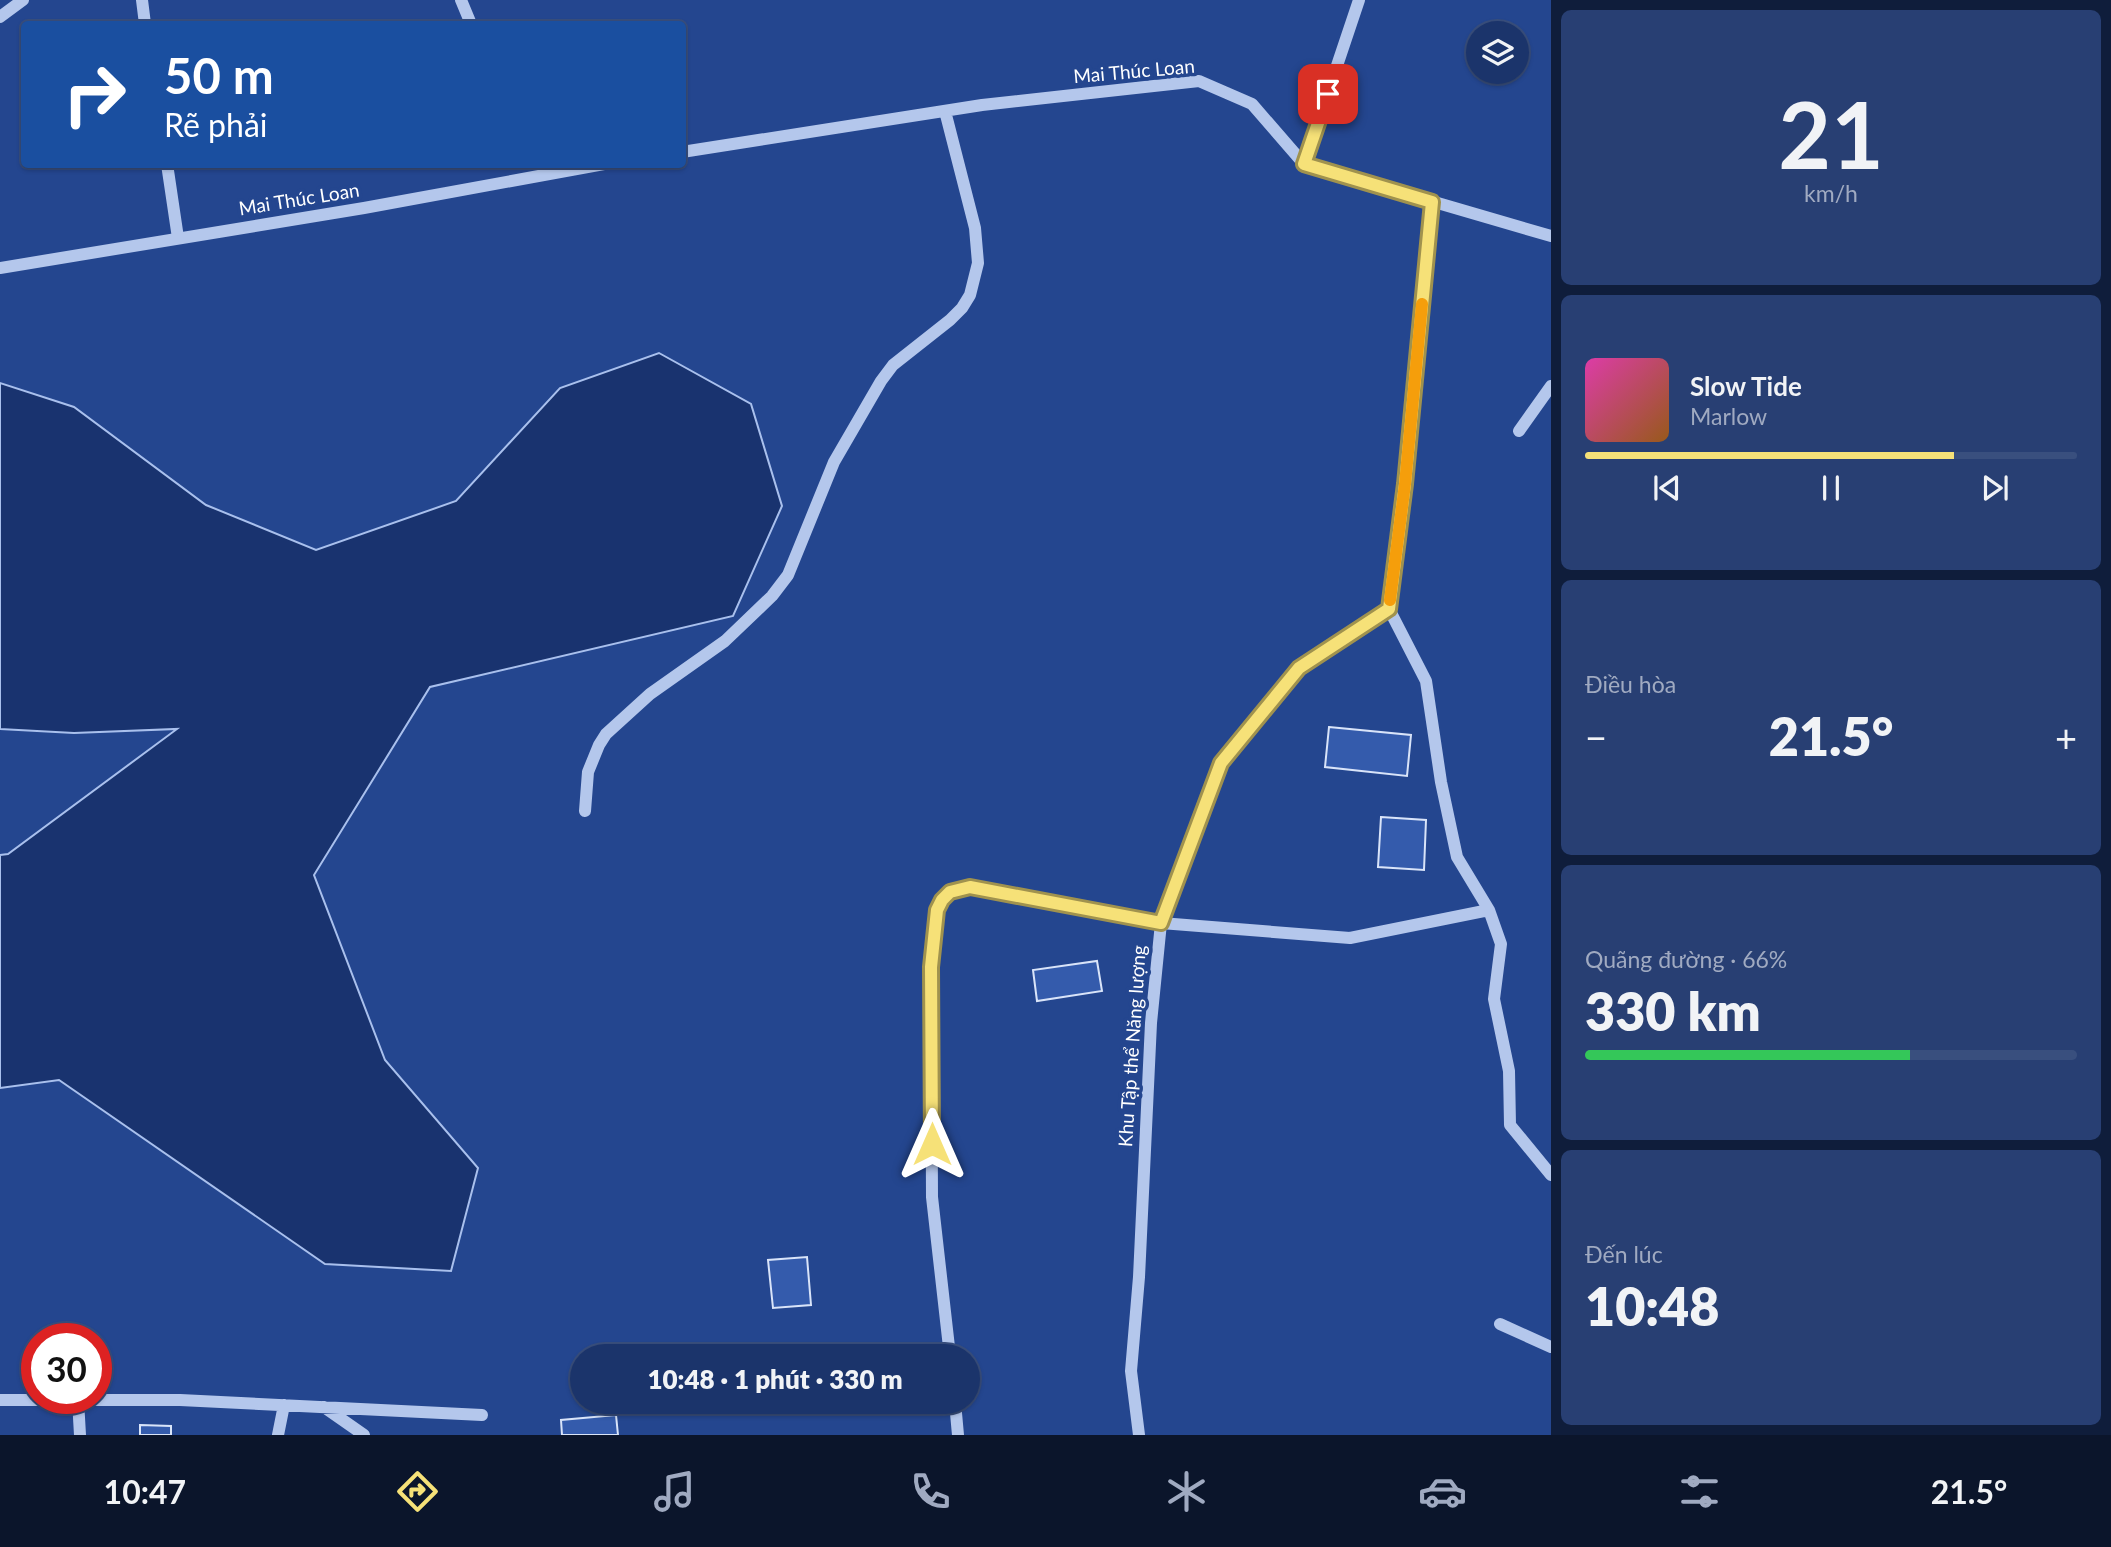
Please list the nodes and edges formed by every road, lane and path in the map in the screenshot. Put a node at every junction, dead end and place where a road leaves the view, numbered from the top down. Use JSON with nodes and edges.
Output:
{"nodes":[{"id":1,"x":23,"y":0,"type":"edge"},
{"id":2,"x":142,"y":0,"type":"edge"},
{"id":3,"x":461,"y":0,"type":"edge"},
{"id":4,"x":1359,"y":0,"type":"edge"},
{"id":5,"x":0,"y":17,"type":"edge"},
{"id":6,"x":145,"y":21,"type":"edge"},
{"id":7,"x":470,"y":21,"type":"edge"},
{"id":8,"x":945,"y":111,"type":"junction"},
{"id":9,"x":686,"y":151,"type":"edge"},
{"id":10,"x":1304,"y":164,"type":"junction"},
{"id":11,"x":168,"y":168,"type":"edge"},
{"id":12,"x":561,"y":168,"type":"edge"},
{"id":13,"x":529,"y":171,"type":"edge"},
{"id":14,"x":1432,"y":202,"type":"junction"},
{"id":15,"x":1551,"y":236,"type":"edge"},
{"id":16,"x":178,"y":238,"type":"junction"},
{"id":17,"x":0,"y":268,"type":"edge"},
{"id":18,"x":1551,"y":386,"type":"edge"},
{"id":19,"x":1519,"y":431,"type":"dead end"},
{"id":20,"x":1389,"y":609,"type":"junction"},
{"id":21,"x":585,"y":811,"type":"dead end"},
{"id":22,"x":1489,"y":910,"type":"junction"},
{"id":23,"x":1161,"y":923,"type":"junction"},
{"id":24,"x":1551,"y":1175,"type":"edge"},
{"id":25,"x":1500,"y":1324,"type":"dead end"},
{"id":26,"x":949,"y":1344,"type":"edge"},
{"id":27,"x":1551,"y":1348,"type":"edge"},
{"id":28,"x":0,"y":1400,"type":"edge"},
{"id":29,"x":21,"y":1400,"type":"edge"},
{"id":30,"x":112,"y":1400,"type":"edge"},
{"id":31,"x":284,"y":1405,"type":"junction"},
{"id":32,"x":324,"y":1407,"type":"junction"},
{"id":33,"x":79,"y":1414,"type":"edge"},
{"id":34,"x":956,"y":1414,"type":"edge"},
{"id":35,"x":482,"y":1415,"type":"dead end"},
{"id":36,"x":80,"y":1435,"type":"edge"},
{"id":37,"x":278,"y":1435,"type":"edge"},
{"id":38,"x":365,"y":1435,"type":"edge"},
{"id":39,"x":958,"y":1435,"type":"edge"},
{"id":40,"x":1139,"y":1435,"type":"edge"}],
"edges":[{"from":1,"to":5,"type":"street"},
{"from":2,"to":6,"type":"street"},
{"from":3,"to":7,"type":"street"},
{"from":4,"to":10,"type":"street"},
{"from":8,"to":9,"type":"street","name":"Mai Thúc Loan"},
{"from":8,"to":10,"type":"street","name":"Mai Thúc Loan"},
{"from":8,"to":21,"type":"street"},
{"from":10,"to":14,"type":"street"},
{"from":11,"to":16,"type":"street"},
{"from":12,"to":13,"type":"street","name":"Mai Thúc Loan"},
{"from":13,"to":16,"type":"street","name":"Mai Thúc Loan"},
{"from":14,"to":15,"type":"street"},
{"from":14,"to":20,"type":"street"},
{"from":16,"to":17,"type":"street","name":"Mai Thúc Loan"},
{"from":18,"to":19,"type":"street"},
{"from":20,"to":22,"type":"street"},
{"from":20,"to":23,"type":"street","name":"Khu Tập thể Năng lượng"},
{"from":22,"to":23,"type":"street"},
{"from":22,"to":24,"type":"street"},
{"from":23,"to":26,"type":"street"},
{"from":23,"to":40,"type":"street","name":"Khu Tập thể Năng lượng"},
{"from":25,"to":27,"type":"street"},
{"from":28,"to":29,"type":"street"},
{"from":30,"to":31,"type":"street"},
{"from":31,"to":32,"type":"street"},
{"from":31,"to":37,"type":"street"},
{"from":32,"to":35,"type":"street"},
{"from":32,"to":38,"type":"street"},
{"from":33,"to":36,"type":"street"},
{"from":34,"to":39,"type":"street"}]}
